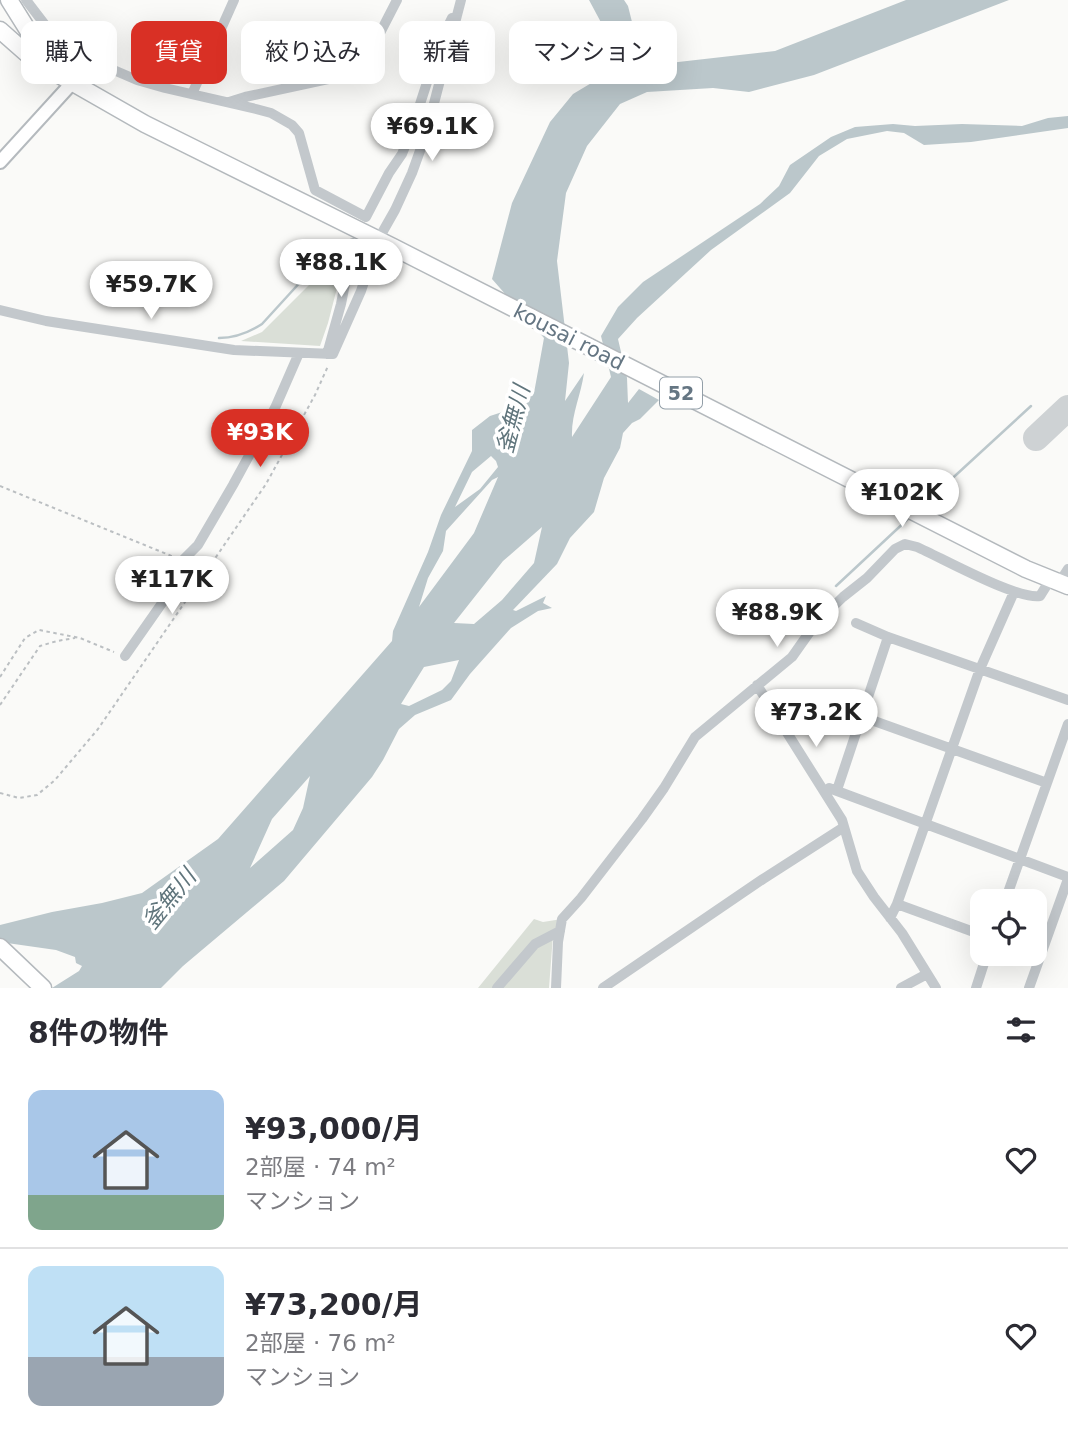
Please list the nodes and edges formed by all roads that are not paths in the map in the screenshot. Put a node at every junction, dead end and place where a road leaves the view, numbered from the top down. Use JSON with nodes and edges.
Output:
{"nodes":[{"id":1,"x":9,"y":0,"type":"edge"},
{"id":2,"x":26,"y":0,"type":"edge"},
{"id":3,"x":234,"y":0,"type":"edge"},
{"id":4,"x":397,"y":0,"type":"edge"},
{"id":5,"x":461,"y":1,"type":"edge"},
{"id":6,"x":22,"y":21,"type":"edge"},
{"id":7,"x":42,"y":21,"type":"edge"},
{"id":8,"x":0,"y":30,"type":"edge"},
{"id":9,"x":21,"y":49,"type":"edge"},
{"id":10,"x":117,"y":71,"type":"edge"},
{"id":11,"x":71,"y":84,"type":"edge"},
{"id":12,"x":74,"y":84,"type":"edge"},
{"id":13,"x":192,"y":94,"type":"junction"},
{"id":14,"x":229,"y":103,"type":"junction"},
{"id":15,"x":0,"y":162,"type":"edge"},
{"id":16,"x":353,"y":243,"type":"dead end"},
{"id":17,"x":385,"y":244,"type":"junction"},
{"id":18,"x":0,"y":310,"type":"edge"},
{"id":19,"x":299,"y":353,"type":"junction"},
{"id":20,"x":330,"y":354,"type":"junction"},
{"id":21,"x":1061,"y":580,"type":"edge"},
{"id":22,"x":1014,"y":592,"type":"junction"},
{"id":23,"x":856,"y":623,"type":"dead end"},
{"id":24,"x":888,"y":638,"type":"junction"},
{"id":25,"x":125,"y":656,"type":"road end"},
{"id":26,"x":980,"y":669,"type":"junction"},
{"id":27,"x":757,"y":685,"type":"junction"},
{"id":28,"x":1068,"y":700,"type":"edge"},
{"id":29,"x":863,"y":716,"type":"junction"},
{"id":30,"x":1068,"y":724,"type":"edge"},
{"id":31,"x":952,"y":748,"type":"junction"},
{"id":32,"x":1047,"y":783,"type":"junction"},
{"id":33,"x":925,"y":824,"type":"junction"},
{"id":34,"x":844,"y":827,"type":"junction"},
{"id":35,"x":1020,"y":859,"type":"junction"},
{"id":36,"x":1068,"y":878,"type":"edge"},
{"id":37,"x":1009,"y":889,"type":"edge"},
{"id":38,"x":897,"y":904,"type":"junction"},
{"id":39,"x":890,"y":918,"type":"junction"},
{"id":40,"x":560,"y":931,"type":"junction"},
{"id":41,"x":970,"y":931,"type":"edge"},
{"id":42,"x":0,"y":947,"type":"edge"},
{"id":43,"x":983,"y":966,"type":"edge"},
{"id":44,"x":928,"y":974,"type":"junction"},
{"id":45,"x":43,"y":988,"type":"edge"},
{"id":46,"x":498,"y":988,"type":"edge"},
{"id":47,"x":556,"y":988,"type":"edge"},
{"id":48,"x":603,"y":988,"type":"edge"},
{"id":49,"x":901,"y":988,"type":"edge"},
{"id":50,"x":936,"y":988,"type":"edge"},
{"id":51,"x":976,"y":988,"type":"edge"},
{"id":52,"x":1030,"y":988,"type":"edge"}],
"edges":[{"from":1,"to":6,"type":"highway","name":"kousai road","number":"52"},
{"from":2,"to":7,"type":"street"},
{"from":3,"to":13,"type":"street"},
{"from":4,"to":14,"type":"street"},
{"from":5,"to":14,"type":"street"},
{"from":5,"to":17,"type":"street"},
{"from":8,"to":9,"type":"highway","name":"kousai road","number":"52"},
{"from":10,"to":13,"type":"street"},
{"from":11,"to":15,"type":"main road"},
{"from":12,"to":17,"type":"highway","name":"kousai road","number":"52"},
{"from":13,"to":14,"type":"street"},
{"from":16,"to":20,"type":"street"},
{"from":17,"to":20,"type":"street"},
{"from":17,"to":21,"type":"highway","name":"kousai road","number":"52"},
{"from":18,"to":19,"type":"street"},
{"from":19,"to":20,"type":"street"},
{"from":19,"to":25,"type":"street"},
{"from":21,"to":22,"type":"street"},
{"from":22,"to":26,"type":"street"},
{"from":22,"to":27,"type":"street"},
{"from":23,"to":24,"type":"street"},
{"from":24,"to":26,"type":"street"},
{"from":24,"to":29,"type":"street"},
{"from":26,"to":28,"type":"street"},
{"from":26,"to":31,"type":"street"},
{"from":27,"to":34,"type":"street"},
{"from":27,"to":40,"type":"street"},
{"from":29,"to":31,"type":"street"},
{"from":29,"to":33,"type":"street"},
{"from":30,"to":32,"type":"street"},
{"from":31,"to":32,"type":"street"},
{"from":31,"to":33,"type":"street"},
{"from":32,"to":35,"type":"street"},
{"from":33,"to":35,"type":"street"},
{"from":33,"to":38,"type":"street"},
{"from":34,"to":39,"type":"street"},
{"from":34,"to":48,"type":"street"},
{"from":35,"to":36,"type":"street"},
{"from":35,"to":37,"type":"street"},
{"from":36,"to":52,"type":"street"},
{"from":38,"to":39,"type":"street"},
{"from":38,"to":41,"type":"street"},
{"from":39,"to":44,"type":"street"},
{"from":40,"to":46,"type":"street"},
{"from":40,"to":47,"type":"street"},
{"from":42,"to":45,"type":"highway"},
{"from":43,"to":51,"type":"street"},
{"from":44,"to":49,"type":"street"},
{"from":44,"to":50,"type":"street"}]}
